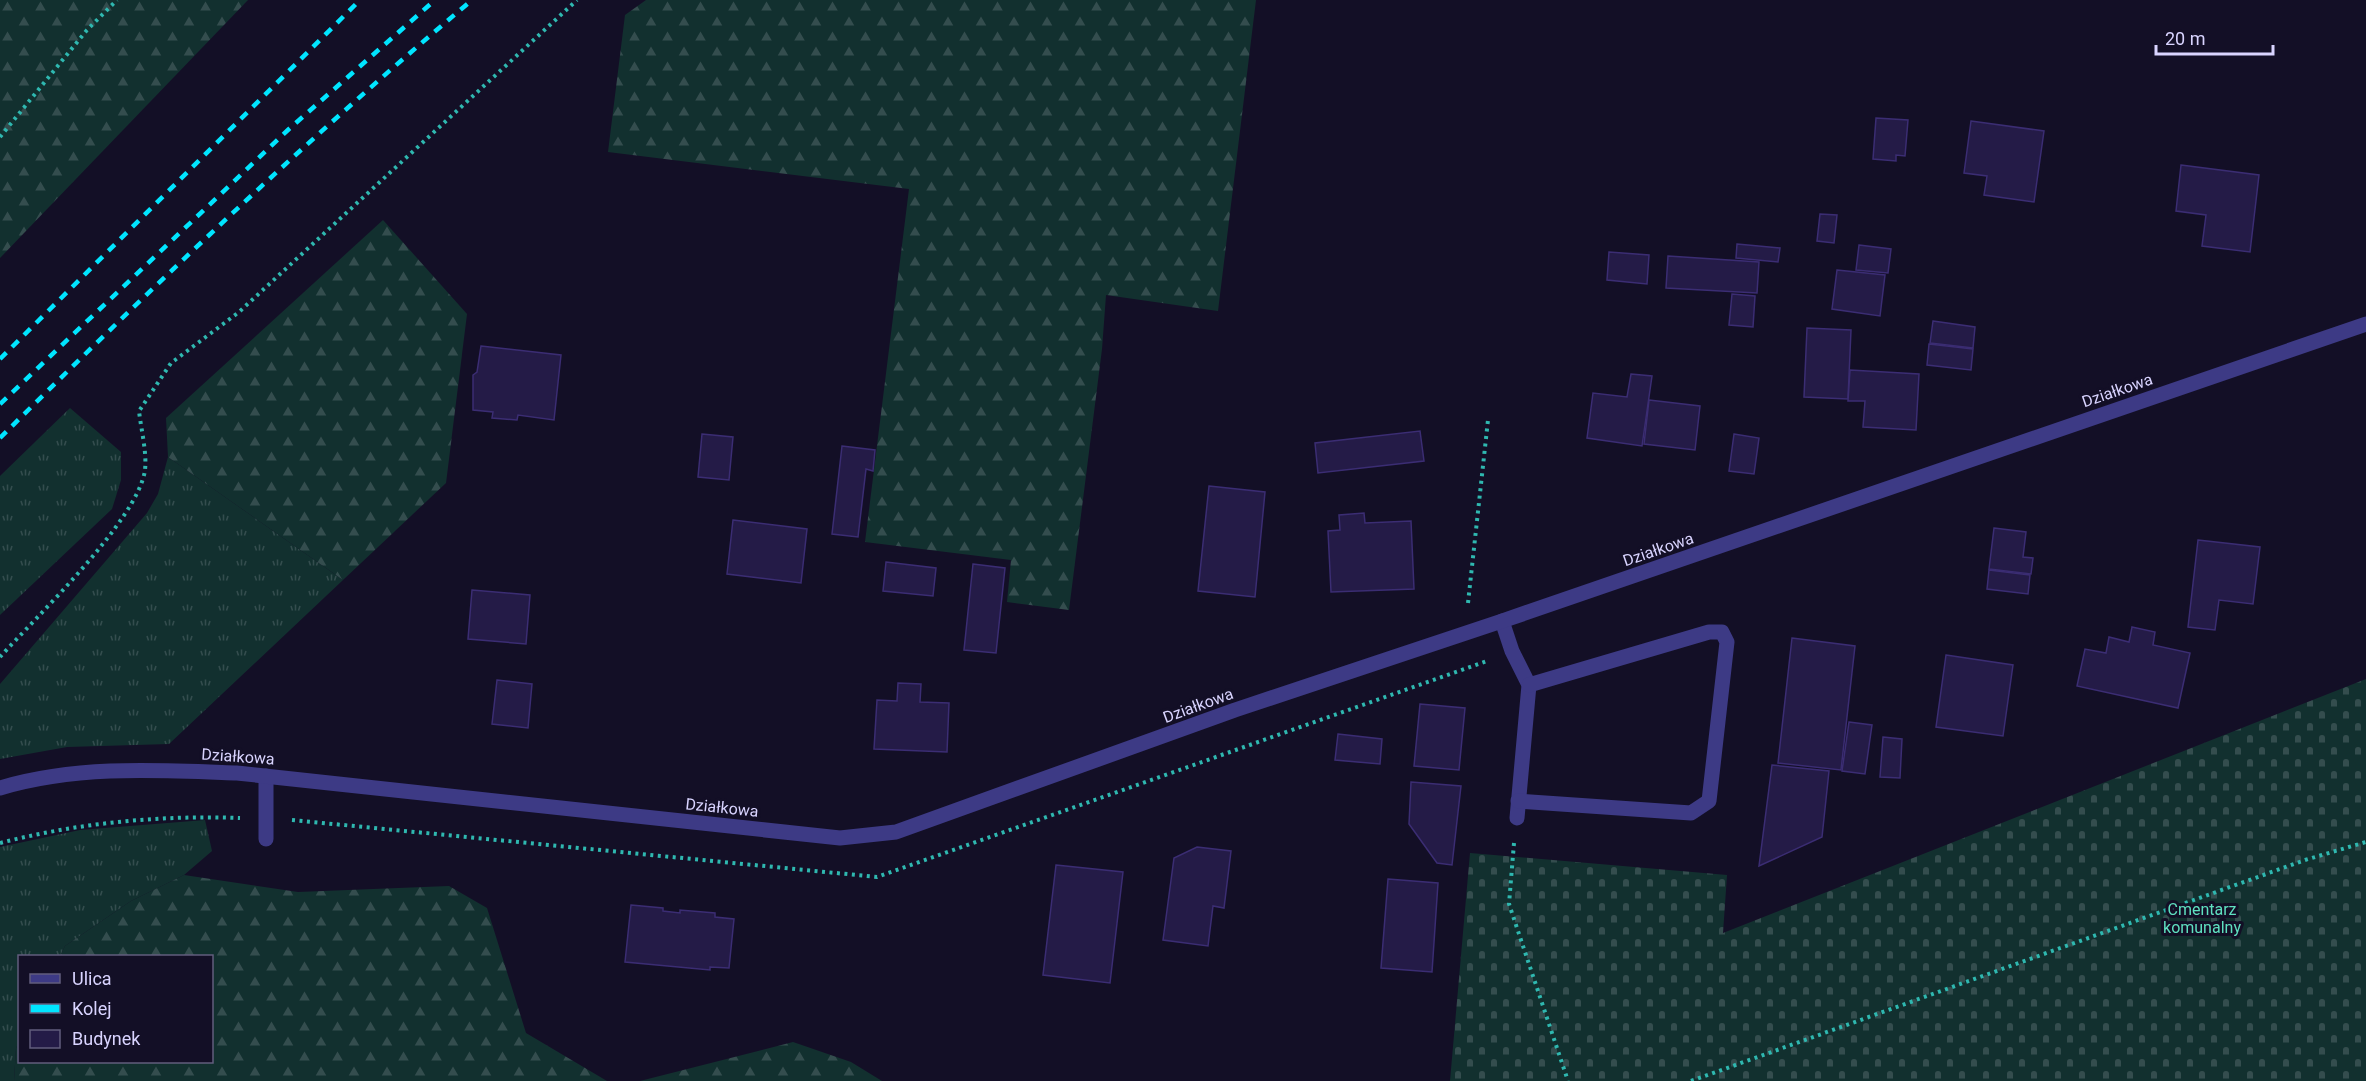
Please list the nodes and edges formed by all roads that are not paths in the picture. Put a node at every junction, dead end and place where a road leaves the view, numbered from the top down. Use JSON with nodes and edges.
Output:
{"nodes":[{"id":1,"x":2366,"y":324,"type":"edge"},
{"id":2,"x":1502,"y":621,"type":"junction"},
{"id":3,"x":1529,"y":685,"type":"junction"},
{"id":4,"x":266,"y":776,"type":"junction"},
{"id":5,"x":0,"y":788,"type":"edge"},
{"id":6,"x":1518,"y":801,"type":"junction"},
{"id":7,"x":1517,"y":818,"type":"road end"},
{"id":8,"x":266,"y":839,"type":"dead end"}],
"edges":[{"from":1,"to":2,"type":"street","name":"Działkowa"},
{"from":2,"to":3,"type":"street"},
{"from":2,"to":4,"type":"street","name":"Działkowa"},
{"from":3,"to":6,"type":"street"},
{"from":3,"to":6,"type":"street"},
{"from":4,"to":5,"type":"street","name":"Działkowa"},
{"from":4,"to":8,"type":"street"},
{"from":6,"to":7,"type":"street"}]}
